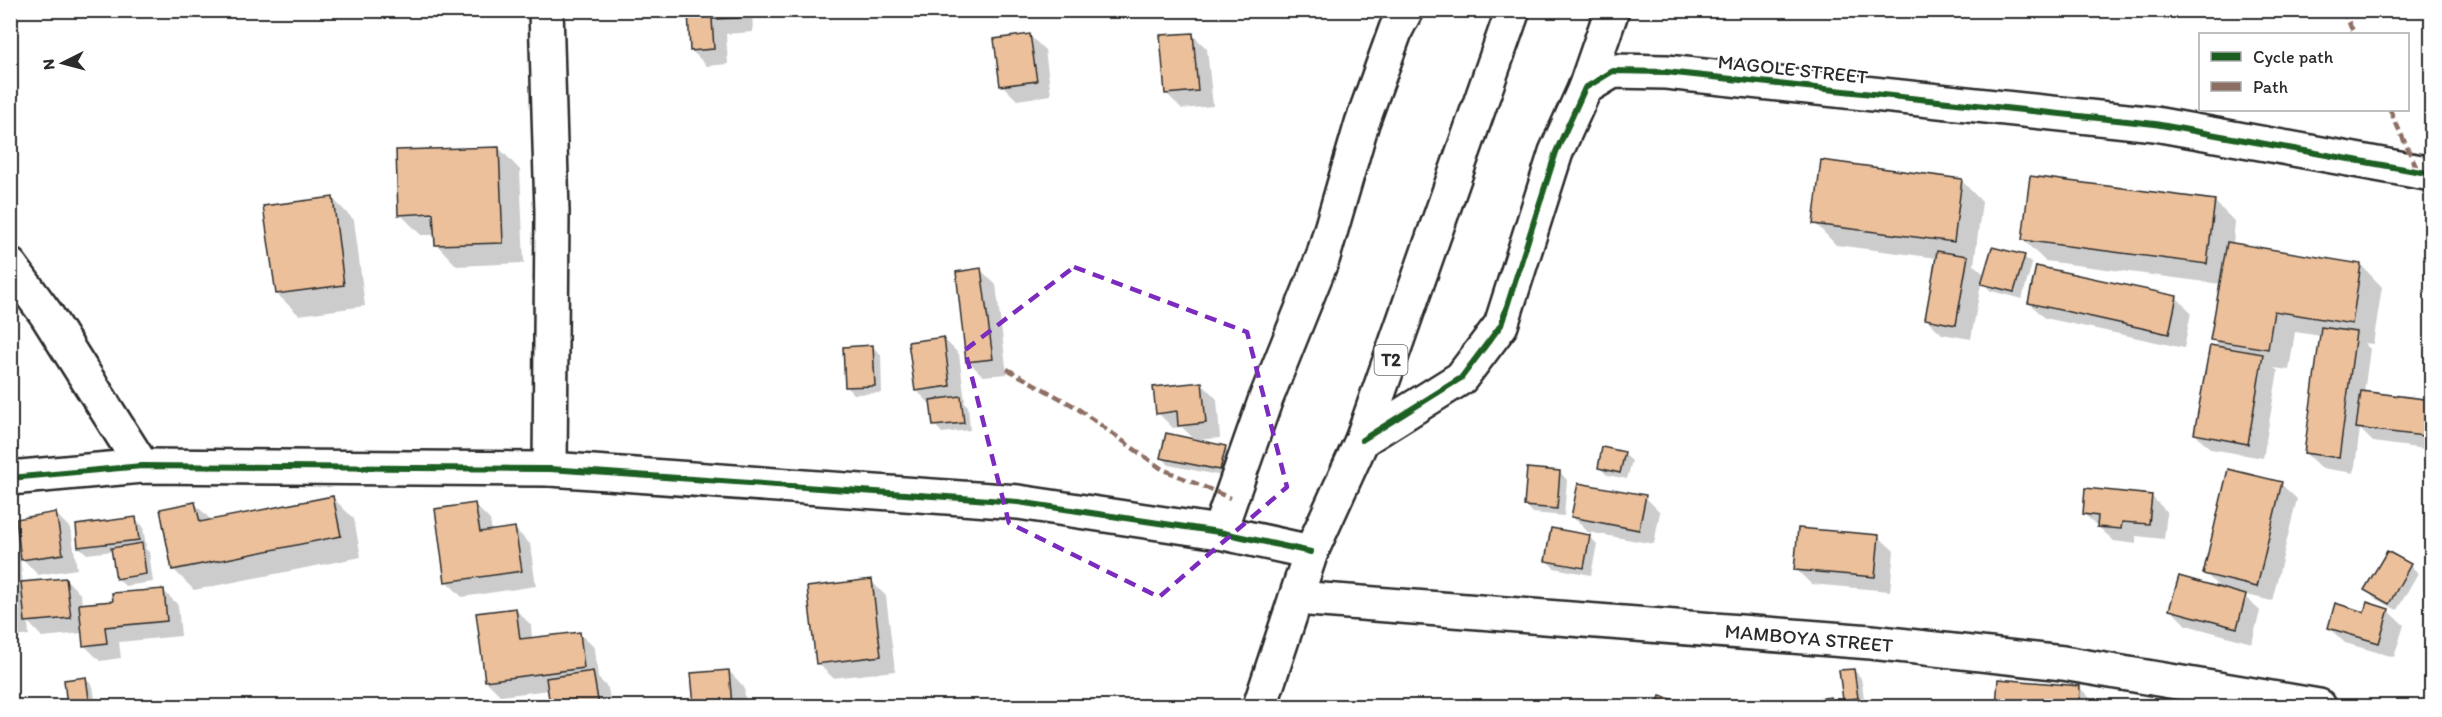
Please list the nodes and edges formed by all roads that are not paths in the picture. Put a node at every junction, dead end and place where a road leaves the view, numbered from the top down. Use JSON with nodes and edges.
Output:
{"nodes":[{"id":1,"x":546,"y":10,"type":"edge"},
{"id":2,"x":1406,"y":10,"type":"edge"},
{"id":3,"x":1513,"y":10,"type":"edge"},
{"id":4,"x":1612,"y":10,"type":"edge"},
{"id":5,"x":1586,"y":88,"type":"junction"},
{"id":6,"x":2432,"y":174,"type":"edge"},
{"id":7,"x":10,"y":265,"type":"edge"},
{"id":8,"x":1362,"y":440,"type":"junction"},
{"id":9,"x":142,"y":466,"type":"junction"},
{"id":10,"x":550,"y":469,"type":"junction"},
{"id":11,"x":10,"y":478,"type":"edge"},
{"id":12,"x":1219,"y":532,"type":"junction"},
{"id":13,"x":1311,"y":552,"type":"junction"},
{"id":14,"x":1296,"y":598,"type":"junction"},
{"id":15,"x":2303,"y":705,"type":"edge"},
{"id":16,"x":1260,"y":706,"type":"edge"}],
"edges":[{"from":1,"to":10,"type":"main road"},
{"from":2,"to":12,"type":"main road"},
{"from":3,"to":8,"type":"main road","number":"T2"},
{"from":4,"to":5,"type":"main road"},
{"from":5,"to":6,"type":"main road","name":"MAGOLE STREET"},
{"from":5,"to":8,"type":"main road"},
{"from":7,"to":9,"type":"main road"},
{"from":8,"to":13,"type":"main road","number":"T2"},
{"from":9,"to":10,"type":"main road"},
{"from":9,"to":11,"type":"main road"},
{"from":10,"to":12,"type":"main road"},
{"from":12,"to":13,"type":"main road"},
{"from":13,"to":14,"type":"main road","number":"T2"},
{"from":14,"to":15,"type":"main road","name":"MAMBOYA STREET"},
{"from":14,"to":16,"type":"main road","number":"T2"}]}
